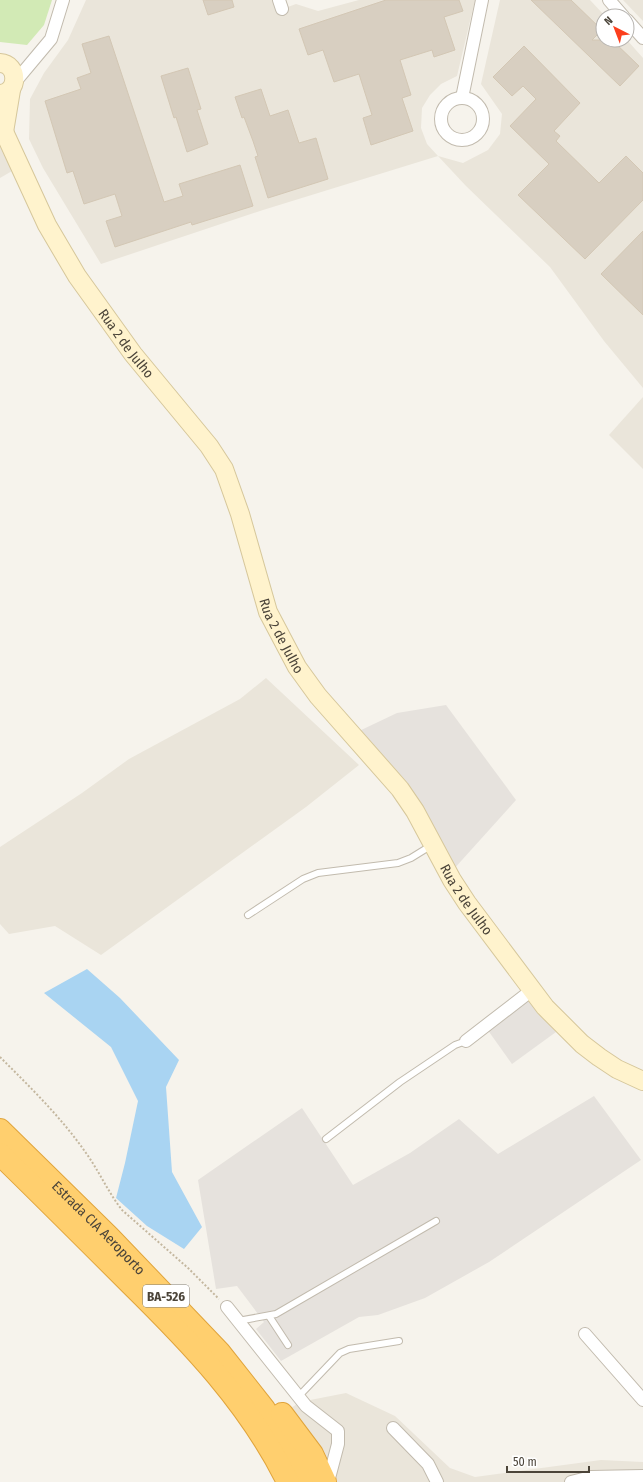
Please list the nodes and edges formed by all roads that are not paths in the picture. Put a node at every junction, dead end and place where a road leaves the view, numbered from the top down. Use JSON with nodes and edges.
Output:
{"nodes":[{"id":1,"x":63,"y":0,"type":"edge"},
{"id":2,"x":482,"y":0,"type":"edge"},
{"id":3,"x":609,"y":0,"type":"edge"},
{"id":4,"x":616,"y":8,"type":"edge"},
{"id":5,"x":635,"y":29,"type":"edge"},
{"id":6,"x":643,"y":38,"type":"edge"},
{"id":7,"x":7,"y":79,"type":"edge"},
{"id":8,"x":462,"y":98,"type":"dead end"},
{"id":9,"x":2,"y":127,"type":"edge"},
{"id":10,"x":433,"y":844,"type":"junction"},
{"id":11,"x":248,"y":915,"type":"dead end"},
{"id":12,"x":532,"y":990,"type":"junction"},
{"id":13,"x":466,"y":1041,"type":"joint"},
{"id":14,"x":643,"y":1081,"type":"edge"},
{"id":15,"x":0,"y":1130,"type":"edge"},
{"id":16,"x":326,"y":1139,"type":"dead end"},
{"id":17,"x":0,"y":1154,"type":"edge"},
{"id":18,"x":436,"y":1221,"type":"dead end"},
{"id":19,"x":227,"y":1308,"type":"road end"},
{"id":20,"x":269,"y":1316,"type":"junction"},
{"id":21,"x":238,"y":1321,"type":"junction"},
{"id":22,"x":585,"y":1334,"type":"dead end"},
{"id":23,"x":399,"y":1341,"type":"dead end"},
{"id":24,"x":288,"y":1344,"type":"dead end"},
{"id":25,"x":219,"y":1352,"type":"junction"},
{"id":26,"x":298,"y":1397,"type":"junction"},
{"id":27,"x":643,"y":1400,"type":"edge"},
{"id":28,"x":393,"y":1428,"type":"dead end"},
{"id":29,"x":279,"y":1432,"type":"junction"},
{"id":30,"x":335,"y":1453,"type":"junction"},
{"id":31,"x":312,"y":1454,"type":"junction"},
{"id":32,"x":643,"y":1476,"type":"edge"},
{"id":33,"x":288,"y":1482,"type":"edge"},
{"id":34,"x":306,"y":1482,"type":"edge"},
{"id":35,"x":325,"y":1482,"type":"edge"},
{"id":36,"x":328,"y":1482,"type":"edge"},
{"id":37,"x":437,"y":1482,"type":"edge"},
{"id":38,"x":571,"y":1482,"type":"edge"}],
"edges":[{"from":1,"to":7,"type":"street"},
{"from":2,"to":8,"type":"street"},
{"from":3,"to":4,"type":"street"},
{"from":5,"to":6,"type":"street"},
{"from":7,"to":9,"type":"main road","name":"Rua 2 de Julho"},
{"from":9,"to":10,"type":"main road","name":"Rua 2 de Julho"},
{"from":10,"to":11,"type":"lane"},
{"from":10,"to":12,"type":"main road","name":"Rua 2 de Julho"},
{"from":12,"to":13,"type":"street"},
{"from":12,"to":14,"type":"main road","name":"Rua 2 de Julho"},
{"from":13,"to":16,"type":"lane"},
{"from":15,"to":25,"type":"highway","name":"Estrada CIA Aeroporto","number":"BA-526"},
{"from":17,"to":33,"type":"highway","name":"Estrada CIA Aeroporto","number":"BA-526"},
{"from":18,"to":20,"type":"lane"},
{"from":19,"to":21,"type":"street"},
{"from":20,"to":21,"type":"lane"},
{"from":20,"to":24,"type":"lane"},
{"from":21,"to":26,"type":"street"},
{"from":22,"to":27,"type":"street"},
{"from":23,"to":26,"type":"lane"},
{"from":25,"to":29,"type":"highway","name":"Estrada CIA Aeroporto","number":"BA-526"},
{"from":25,"to":31,"type":"highway"},
{"from":26,"to":30,"type":"street"},
{"from":28,"to":37,"type":"street"},
{"from":29,"to":31,"type":"street"},
{"from":29,"to":34,"type":"highway","name":"Estrada CIA Aeroporto","number":"BA-526"},
{"from":30,"to":31,"type":"street"},
{"from":30,"to":36,"type":"street"},
{"from":31,"to":35,"type":"highway"},
{"from":32,"to":38,"type":"street"}]}
